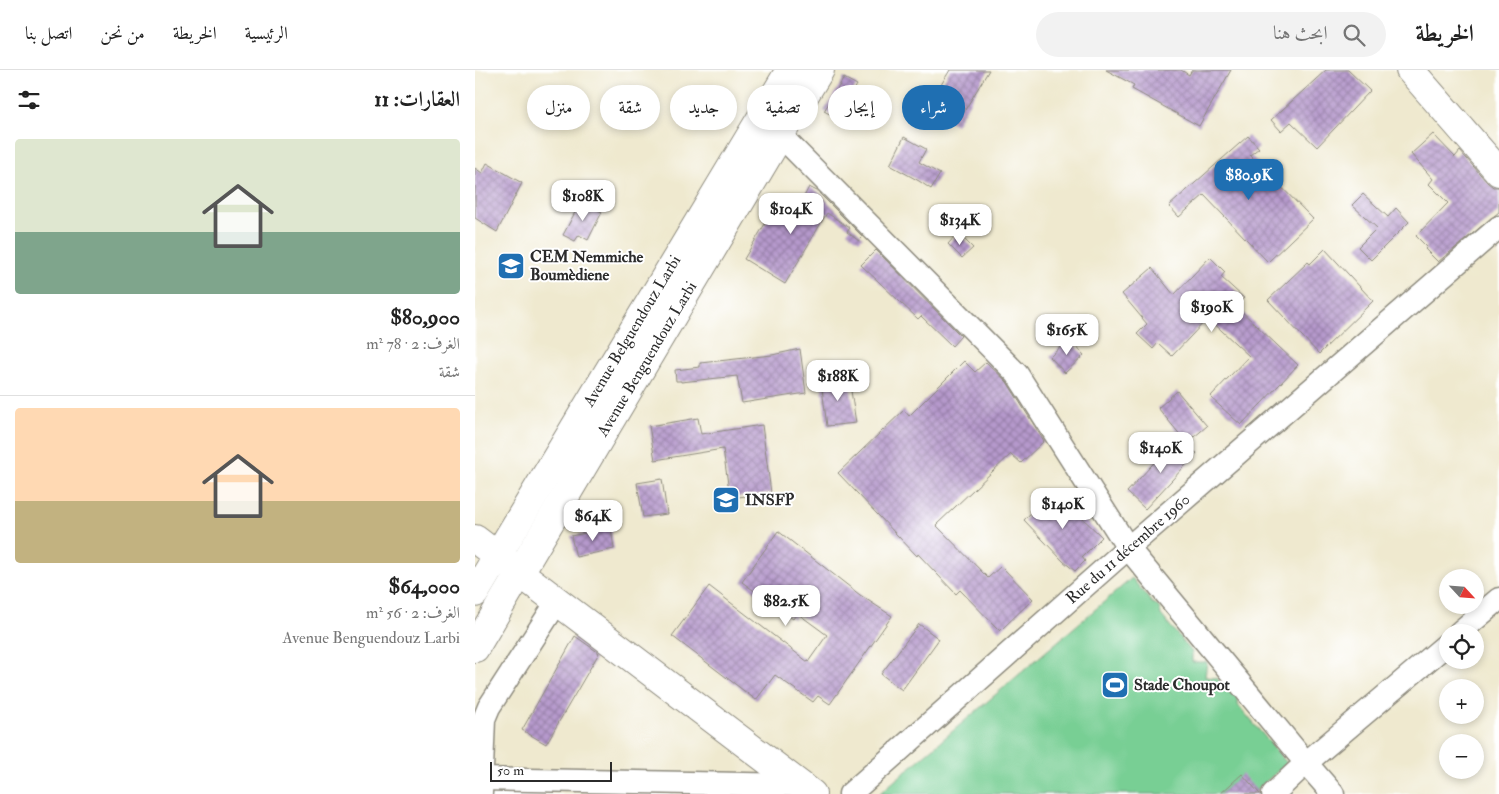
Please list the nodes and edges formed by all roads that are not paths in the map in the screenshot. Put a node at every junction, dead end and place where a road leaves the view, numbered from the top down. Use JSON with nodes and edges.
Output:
{"nodes":[{"id":1,"x":789,"y":70,"type":"edge"},
{"id":2,"x":821,"y":70,"type":"edge"},
{"id":3,"x":1410,"y":70,"type":"edge"},
{"id":4,"x":780,"y":134,"type":"junction"},
{"id":5,"x":1499,"y":172,"type":"edge"},
{"id":6,"x":1499,"y":227,"type":"edge"},
{"id":7,"x":475,"y":538,"type":"edge"},
{"id":8,"x":1128,"y":548,"type":"junction"},
{"id":9,"x":497,"y":556,"type":"junction"},
{"id":10,"x":519,"y":573,"type":"junction"},
{"id":11,"x":475,"y":593,"type":"edge"},
{"id":12,"x":557,"y":602,"type":"junction"},
{"id":13,"x":1495,"y":610,"type":"edge"},
{"id":14,"x":1473,"y":624,"type":"edge"},
{"id":15,"x":475,"y":648,"type":"edge"},
{"id":16,"x":1439,"y":651,"type":"edge"},
{"id":17,"x":480,"y":717,"type":"edge"},
{"id":18,"x":1306,"y":764,"type":"junction"},
{"id":19,"x":481,"y":787,"type":"edge"},
{"id":20,"x":806,"y":789,"type":"edge"},
{"id":21,"x":850,"y":794,"type":"edge"},
{"id":22,"x":1273,"y":794,"type":"edge"},
{"id":23,"x":1333,"y":794,"type":"edge"}],
"edges":[{"from":1,"to":9,"type":"main road","name":"Avenue Belguendouz Larbi"},
{"from":2,"to":4,"type":"main road","name":"Avenue Benguendouz Larbi"},
{"from":3,"to":5,"type":"main road"},
{"from":4,"to":8,"type":"street"},
{"from":4,"to":10,"type":"main road","name":"Avenue Benguendouz Larbi"},
{"from":6,"to":8,"type":"street","name":"Rue du 11 décembre 1960"},
{"from":7,"to":9,"type":"main road"},
{"from":8,"to":18,"type":"street"},
{"from":8,"to":21,"type":"street","name":"Rue du 11 décembre 1960"},
{"from":9,"to":10,"type":"main road"},
{"from":9,"to":11,"type":"main road","name":"Avenue Belguendouz Larbi"},
{"from":10,"to":12,"type":"main road"},
{"from":10,"to":15,"type":"main road","name":"Avenue Benguendouz Larbi"},
{"from":12,"to":17,"type":"street"},
{"from":12,"to":20,"type":"main road"},
{"from":13,"to":14,"type":"street"},
{"from":16,"to":18,"type":"street"},
{"from":17,"to":19,"type":"street"},
{"from":18,"to":22,"type":"street"},
{"from":18,"to":23,"type":"street"},
{"from":19,"to":20,"type":"street"}]}
